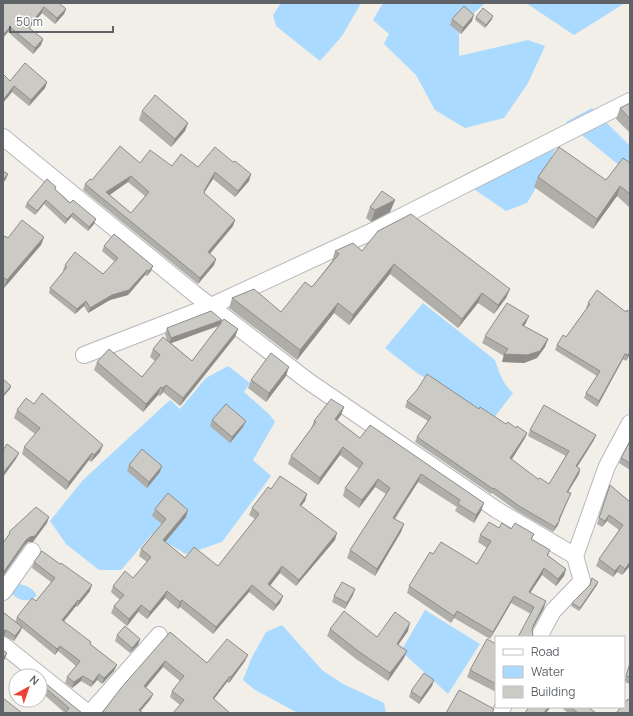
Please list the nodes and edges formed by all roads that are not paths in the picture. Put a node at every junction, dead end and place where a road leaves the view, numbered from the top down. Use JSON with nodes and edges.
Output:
{"nodes":[{"id":1,"x":630,"y":101,"type":"edge"},
{"id":2,"x":3,"y":137,"type":"edge"},
{"id":3,"x":211,"y":306,"type":"junction"},
{"id":4,"x":84,"y":355,"type":"dead end"},
{"id":5,"x":630,"y":423,"type":"edge"},
{"id":6,"x":32,"y":551,"type":"dead end"},
{"id":7,"x":575,"y":556,"type":"junction"},
{"id":8,"x":3,"y":592,"type":"edge"},
{"id":9,"x":159,"y":635,"type":"dead end"},
{"id":10,"x":540,"y":636,"type":"edge"},
{"id":11,"x":3,"y":645,"type":"edge"},
{"id":12,"x":89,"y":713,"type":"edge"}],
"edges":[{"from":1,"to":3,"type":"street"},
{"from":2,"to":3,"type":"street"},
{"from":3,"to":4,"type":"street"},
{"from":3,"to":7,"type":"street"},
{"from":5,"to":7,"type":"street"},
{"from":6,"to":8,"type":"street"},
{"from":7,"to":10,"type":"street"},
{"from":9,"to":12,"type":"street"},
{"from":11,"to":12,"type":"street"}]}
